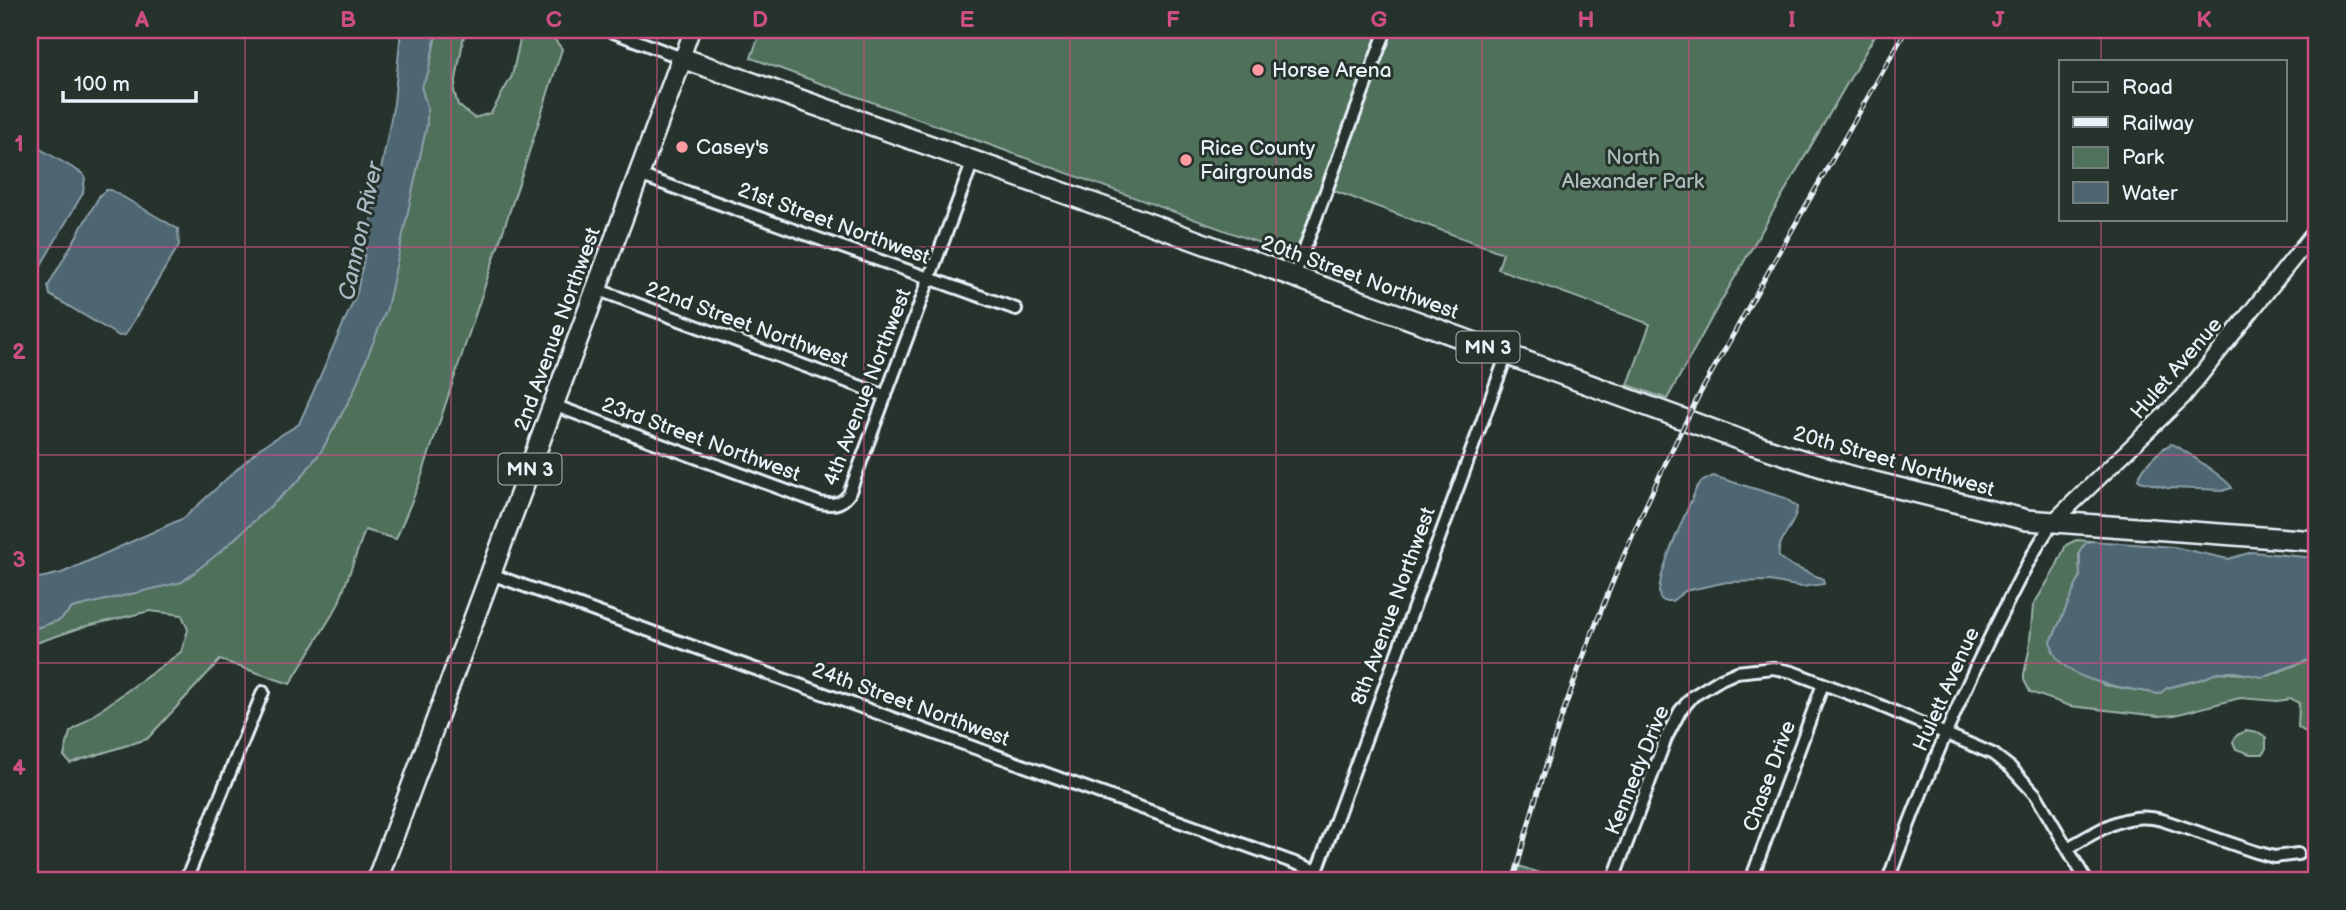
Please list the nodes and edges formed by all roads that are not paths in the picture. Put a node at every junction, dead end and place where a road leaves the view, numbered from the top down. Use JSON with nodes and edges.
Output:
{"nodes":[{"id":1,"x":608,"y":30,"type":"edge"},
{"id":2,"x":692,"y":30,"type":"edge"},
{"id":3,"x":1387,"y":30,"type":"edge"},
{"id":4,"x":682,"y":58,"type":"junction"},
{"id":5,"x":973,"y":161,"type":"junction"},
{"id":6,"x":639,"y":175,"type":"junction"},
{"id":7,"x":2316,"y":230,"type":"edge"},
{"id":8,"x":1294,"y":277,"type":"junction"},
{"id":9,"x":929,"y":278,"type":"junction"},
{"id":10,"x":596,"y":289,"type":"junction"},
{"id":11,"x":1016,"y":309,"type":"dead end"},
{"id":12,"x":1507,"y":354,"type":"junction"},
{"id":13,"x":886,"y":396,"type":"junction"},
{"id":14,"x":553,"y":405,"type":"junction"},
{"id":15,"x":836,"y":504,"type":"joint"},
{"id":16,"x":2054,"y":522,"type":"junction"},
{"id":17,"x":2316,"y":541,"type":"edge"},
{"id":18,"x":491,"y":574,"type":"junction"},
{"id":19,"x":1823,"y":684,"type":"junction"},
{"id":20,"x":263,"y":692,"type":"dead end"},
{"id":21,"x":1946,"y":732,"type":"junction"},
{"id":22,"x":2068,"y":848,"type":"junction"},
{"id":23,"x":2298,"y":854,"type":"dead end"},
{"id":24,"x":1317,"y":871,"type":"joint"},
{"id":25,"x":186,"y":880,"type":"edge"},
{"id":26,"x":377,"y":880,"type":"edge"},
{"id":27,"x":1613,"y":880,"type":"edge"},
{"id":28,"x":1751,"y":880,"type":"edge"},
{"id":29,"x":1888,"y":880,"type":"edge"},
{"id":30,"x":2086,"y":880,"type":"edge"}],
"edges":[{"from":1,"to":4,"type":"street","name":"20th Street Northwest"},
{"from":2,"to":4,"type":"street","name":"2nd Avenue Northwest"},
{"from":3,"to":8,"type":"street"},
{"from":4,"to":5,"type":"highway","name":"20th Street Northwest","number":"MN 3"},
{"from":4,"to":6,"type":"highway","name":"2nd Avenue Northwest","number":"MN 3"},
{"from":5,"to":8,"type":"highway","name":"20th Street Northwest","number":"MN 3"},
{"from":5,"to":9,"type":"street","name":"4th Avenue Northwest"},
{"from":6,"to":9,"type":"street","name":"21st Street Northwest"},
{"from":6,"to":10,"type":"highway","name":"2nd Avenue Northwest","number":"MN 3"},
{"from":7,"to":16,"type":"street","name":"Hulet Avenue"},
{"from":8,"to":12,"type":"highway","name":"20th Street Northwest","number":"MN 3"},
{"from":9,"to":11,"type":"street","name":"21st Street Northwest"},
{"from":9,"to":13,"type":"street","name":"4th Avenue Northwest"},
{"from":10,"to":13,"type":"street","name":"22nd Street Northwest"},
{"from":10,"to":14,"type":"highway","name":"2nd Avenue Northwest","number":"MN 3"},
{"from":12,"to":16,"type":"highway","name":"20th Street Northwest","number":"MN 3"},
{"from":12,"to":24,"type":"street","name":"8th Avenue Northwest"},
{"from":13,"to":15,"type":"street","name":"4th Avenue Northwest"},
{"from":14,"to":15,"type":"street","name":"23rd Street Northwest"},
{"from":14,"to":18,"type":"highway","name":"2nd Avenue Northwest","number":"MN 3"},
{"from":16,"to":17,"type":"highway","name":"20th Street Northwest","number":"MN 3"},
{"from":16,"to":21,"type":"street","name":"Hulett Avenue"},
{"from":18,"to":24,"type":"street","name":"24th Street Northwest"},
{"from":18,"to":26,"type":"highway","name":"2nd Avenue Northwest","number":"MN 3"},
{"from":19,"to":21,"type":"street","name":"Kennedy Drive"},
{"from":19,"to":27,"type":"street","name":"Kennedy Drive"},
{"from":19,"to":28,"type":"street","name":"Chase Drive"},
{"from":20,"to":25,"type":"street"},
{"from":21,"to":22,"type":"street","name":"Kennedy Drive"},
{"from":21,"to":29,"type":"street","name":"Hulett Avenue"},
{"from":22,"to":23,"type":"street"},
{"from":22,"to":30,"type":"street","name":"Kennedy Drive"}]}
